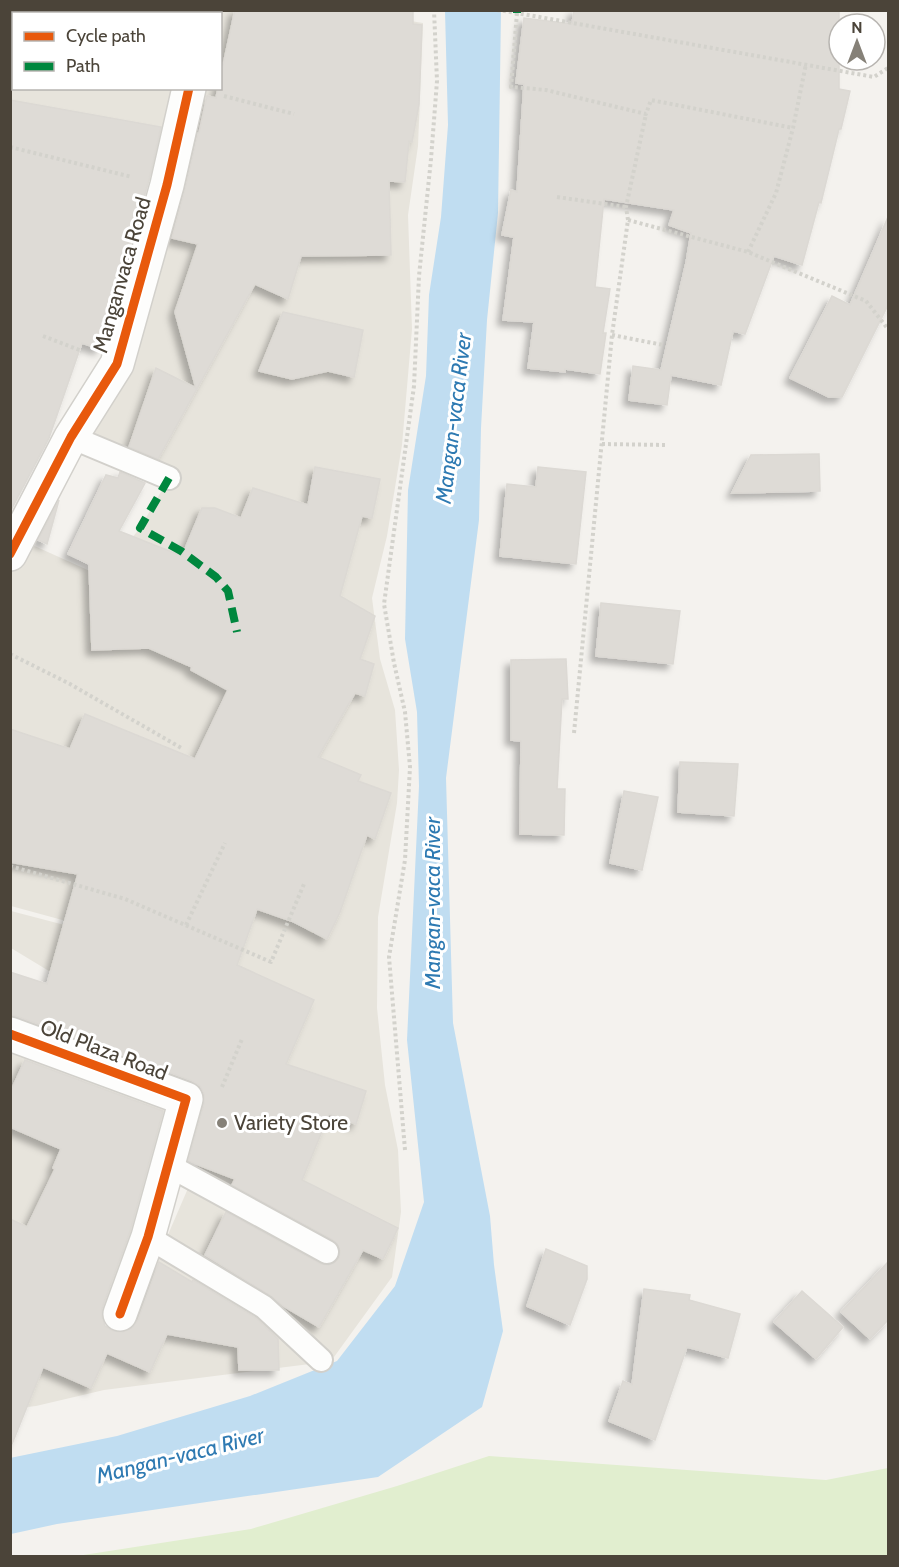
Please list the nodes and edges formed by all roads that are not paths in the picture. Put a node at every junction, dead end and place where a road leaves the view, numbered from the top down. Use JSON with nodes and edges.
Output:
{"nodes":[{"id":1,"x":189,"y":90,"type":"edge"},
{"id":2,"x":71,"y":437,"type":"junction"},
{"id":3,"x":169,"y":478,"type":"dead end"},
{"id":4,"x":10,"y":554,"type":"edge"},
{"id":5,"x":10,"y":1034,"type":"edge"},
{"id":6,"x":168,"y":1165,"type":"junction"},
{"id":7,"x":148,"y":1237,"type":"junction"},
{"id":8,"x":327,"y":1252,"type":"dead end"},
{"id":9,"x":120,"y":1314,"type":"dead end"},
{"id":10,"x":321,"y":1360,"type":"dead end"}],
"edges":[{"from":1,"to":2,"type":"street","name":"Manganvaca Road"},
{"from":2,"to":3,"type":"lane"},
{"from":2,"to":4,"type":"street","name":"Manganvaca Road"},
{"from":5,"to":6,"type":"street","name":"Old Plaza Road"},
{"from":6,"to":7,"type":"street"},
{"from":6,"to":8,"type":"lane"},
{"from":7,"to":9,"type":"street"},
{"from":7,"to":10,"type":"lane"}]}
